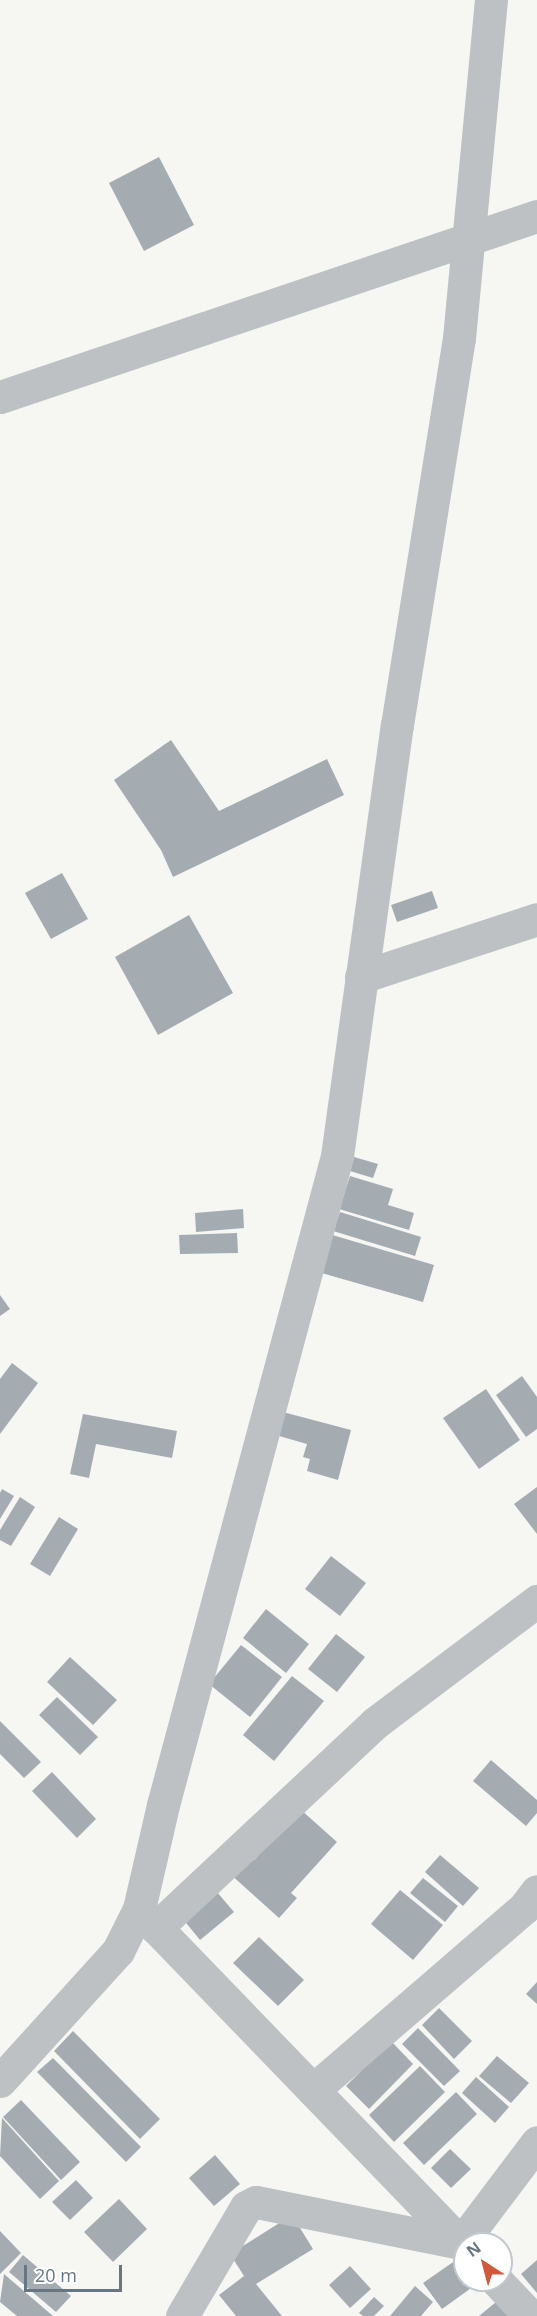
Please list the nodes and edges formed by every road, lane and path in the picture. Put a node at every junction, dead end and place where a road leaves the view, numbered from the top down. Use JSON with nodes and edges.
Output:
{"nodes":[{"id":1,"x":491,"y":0,"type":"edge"},
{"id":2,"x":537,"y":216,"type":"edge"},
{"id":3,"x":468,"y":238,"type":"junction"},
{"id":4,"x":0,"y":397,"type":"edge"},
{"id":5,"x":537,"y":919,"type":"edge"},
{"id":6,"x":361,"y":977,"type":"junction"},
{"id":7,"x":537,"y":1601,"type":"edge"},
{"id":8,"x":537,"y":1891,"type":"edge"},
{"id":9,"x":147,"y":1919,"type":"junction"},
{"id":10,"x":0,"y":2081,"type":"edge"},
{"id":11,"x":313,"y":2090,"type":"junction"},
{"id":12,"x":537,"y":2142,"type":"edge"},
{"id":13,"x":472,"y":2232,"type":"edge"},
{"id":14,"x":453,"y":2235,"type":"edge"},
{"id":15,"x":453,"y":2243,"type":"edge"},
{"id":16,"x":507,"y":2292,"type":"edge"},
{"id":17,"x":182,"y":2316,"type":"edge"},
{"id":18,"x":530,"y":2316,"type":"edge"}],
"edges":[{"from":1,"to":3,"type":"street"},
{"from":2,"to":3,"type":"street"},
{"from":3,"to":4,"type":"street"},
{"from":3,"to":6,"type":"street"},
{"from":5,"to":6,"type":"street"},
{"from":6,"to":9,"type":"street"},
{"from":7,"to":9,"type":"street"},
{"from":8,"to":11,"type":"street"},
{"from":9,"to":10,"type":"street"},
{"from":9,"to":11,"type":"street"},
{"from":11,"to":14,"type":"street"},
{"from":12,"to":13,"type":"street"},
{"from":15,"to":17,"type":"street"},
{"from":16,"to":18,"type":"street"}]}
